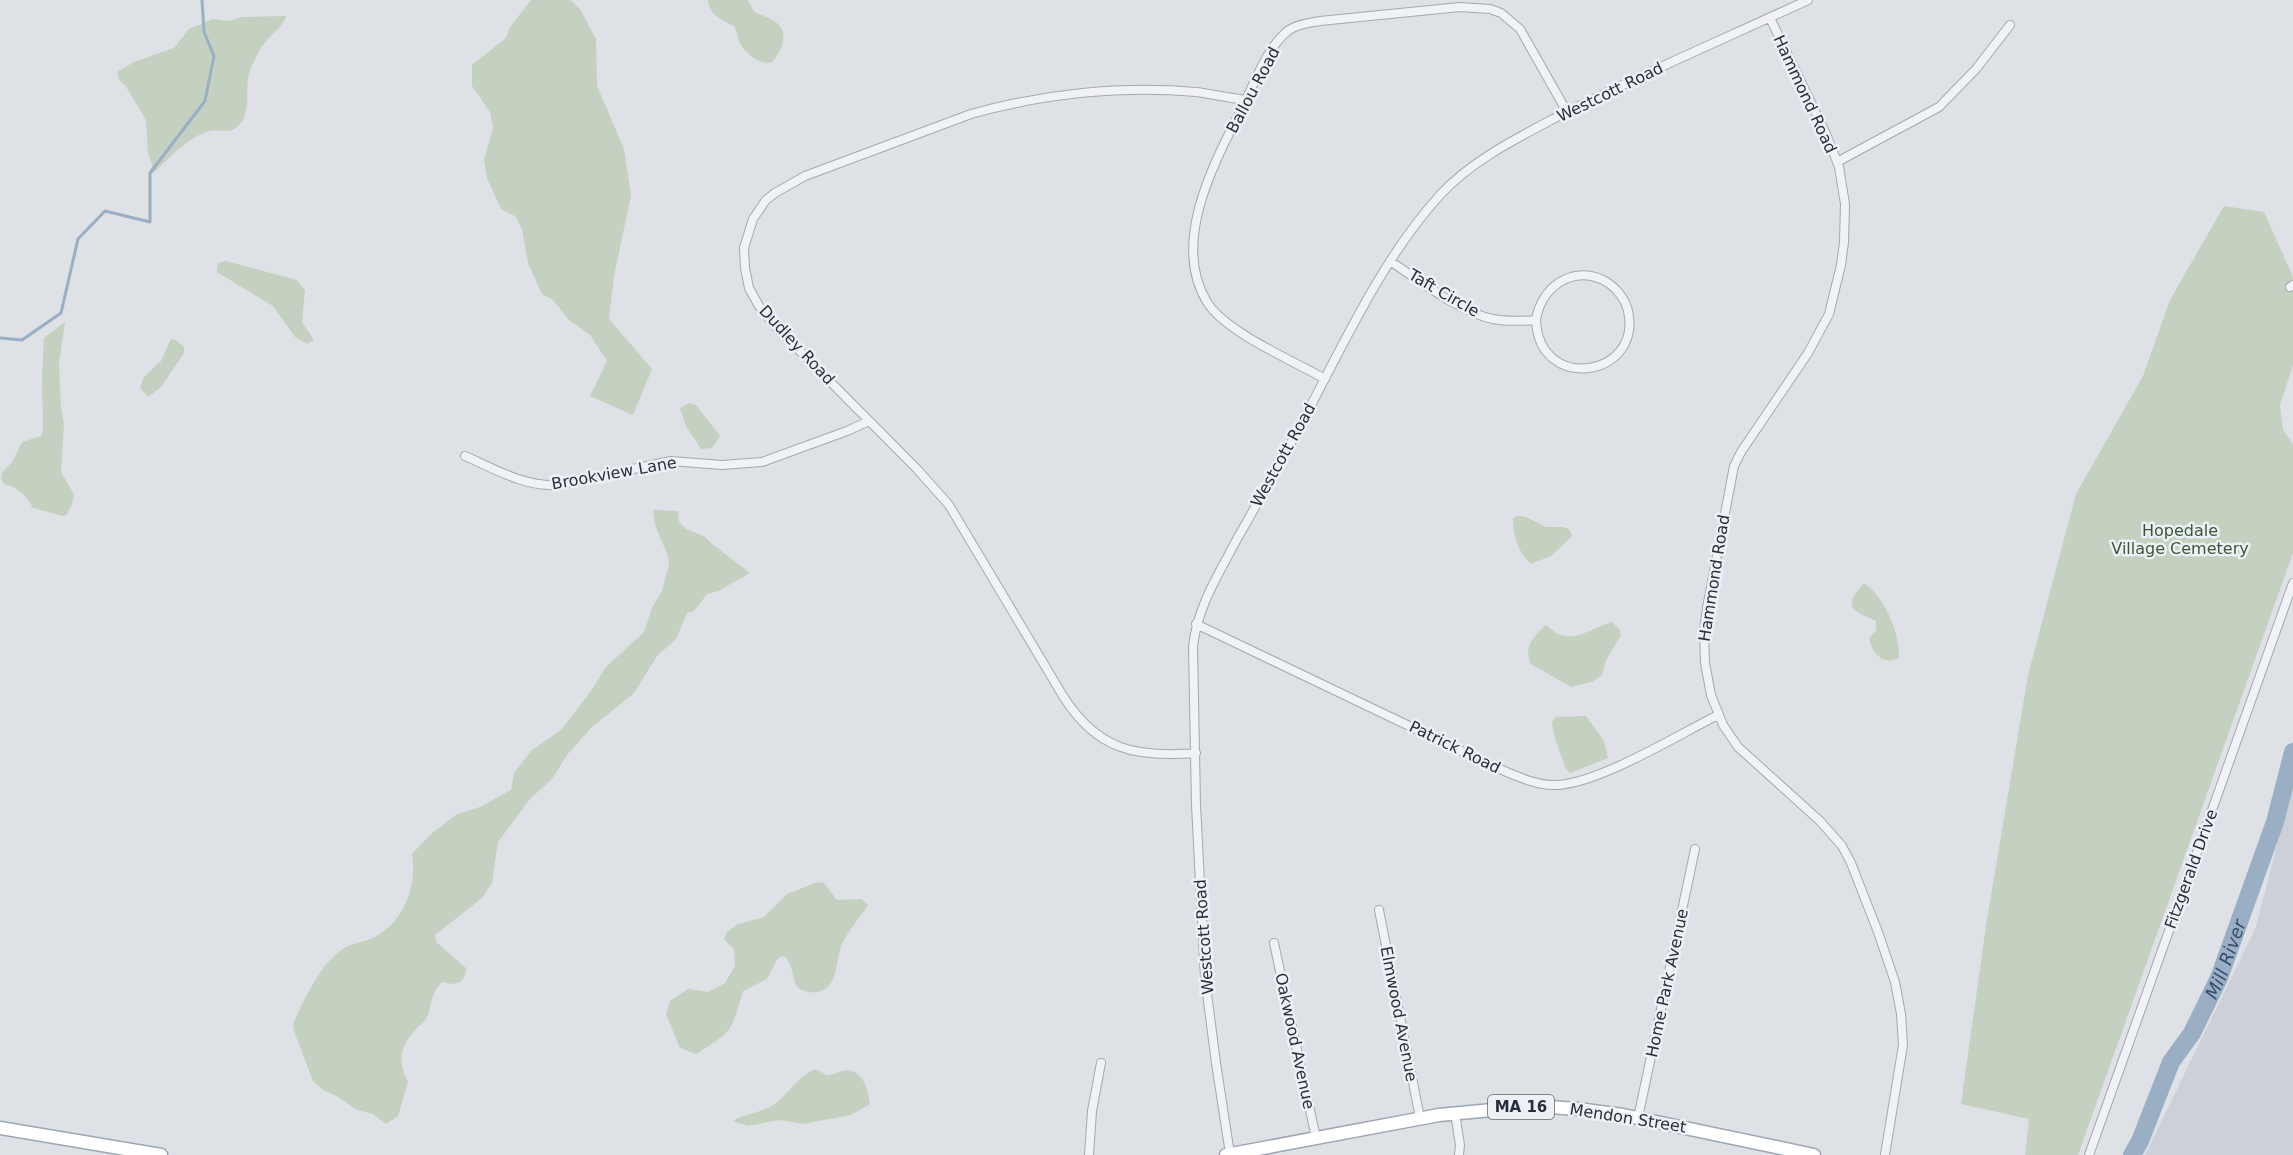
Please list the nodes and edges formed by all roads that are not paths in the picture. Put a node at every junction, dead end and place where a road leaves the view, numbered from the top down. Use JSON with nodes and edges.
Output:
{"nodes":[{"id":1,"x":1808,"y":0,"type":"edge"},
{"id":2,"x":1770,"y":18,"type":"junction"},
{"id":3,"x":2010,"y":25,"type":"dead end"},
{"id":4,"x":1246,"y":100,"type":"junction"},
{"id":5,"x":1567,"y":112,"type":"junction"},
{"id":6,"x":1837,"y":162,"type":"junction"},
{"id":7,"x":1390,"y":261,"type":"junction"},
{"id":8,"x":1536,"y":320,"type":"junction"},
{"id":9,"x":1325,"y":379,"type":"junction"},
{"id":10,"x":869,"y":421,"type":"junction"},
{"id":11,"x":465,"y":456,"type":"dead end"},
{"id":12,"x":2293,"y":583,"type":"edge"},
{"id":13,"x":1196,"y":624,"type":"junction"},
{"id":14,"x":1719,"y":715,"type":"junction"},
{"id":15,"x":1196,"y":753,"type":"junction"},
{"id":16,"x":1695,"y":849,"type":"dead end"},
{"id":17,"x":1379,"y":910,"type":"dead end"},
{"id":18,"x":1274,"y":943,"type":"dead end"},
{"id":19,"x":1101,"y":1064,"type":"dead end"},
{"id":20,"x":1455,"y":1113,"type":"junction"},
{"id":21,"x":1420,"y":1118,"type":"junction"},
{"id":22,"x":1638,"y":1118,"type":"junction"},
{"id":23,"x":0,"y":1128,"type":"edge"},
{"id":24,"x":1316,"y":1138,"type":"junction"},
{"id":25,"x":160,"y":1155,"type":"edge"},
{"id":26,"x":1089,"y":1155,"type":"edge"},
{"id":27,"x":1228,"y":1155,"type":"edge"},
{"id":28,"x":1459,"y":1155,"type":"edge"},
{"id":29,"x":1814,"y":1155,"type":"edge"},
{"id":30,"x":1885,"y":1155,"type":"edge"},
{"id":31,"x":2089,"y":1155,"type":"edge"}],
"edges":[{"from":1,"to":2,"type":"street","name":"Westcott Road"},
{"from":2,"to":5,"type":"street","name":"Westcott Road"},
{"from":2,"to":6,"type":"street","name":"Hammond Road"},
{"from":3,"to":6,"type":"street"},
{"from":4,"to":5,"type":"street","name":"Ballou Road"},
{"from":4,"to":9,"type":"street","name":"Ballou Road"},
{"from":4,"to":10,"type":"street","name":"Dudley Road"},
{"from":5,"to":7,"type":"street","name":"Westcott Road"},
{"from":6,"to":14,"type":"street","name":"Hammond Road"},
{"from":7,"to":8,"type":"street","name":"Taft Circle"},
{"from":7,"to":9,"type":"street","name":"Westcott Road"},
{"from":8,"to":8,"type":"street"},
{"from":9,"to":13,"type":"street","name":"Westcott Road"},
{"from":10,"to":11,"type":"street","name":"Brookview Lane"},
{"from":10,"to":15,"type":"street","name":"Dudley Road"},
{"from":12,"to":31,"type":"street","name":"Fitzgerald Drive"},
{"from":13,"to":14,"type":"street","name":"Patrick Road"},
{"from":13,"to":15,"type":"street","name":"Westcott Road"},
{"from":14,"to":30,"type":"street","name":"Hammond Road"},
{"from":15,"to":27,"type":"street","name":"Westcott Road"},
{"from":16,"to":22,"type":"street","name":"Home Park Avenue"},
{"from":17,"to":21,"type":"street","name":"Elmwood Avenue"},
{"from":18,"to":24,"type":"street","name":"Oakwood Avenue"},
{"from":19,"to":26,"type":"street"},
{"from":20,"to":21,"type":"main road","name":"Mendon Street","number":"MA 16"},
{"from":20,"to":22,"type":"main road","name":"Mendon Street","number":"MA 16"},
{"from":20,"to":28,"type":"street"},
{"from":21,"to":24,"type":"main road","name":"Mendon Street","number":"MA 16"},
{"from":22,"to":29,"type":"main road","name":"Mendon Street","number":"MA 16"},
{"from":23,"to":25,"type":"main road"},
{"from":24,"to":27,"type":"main road","name":"Mendon Street","number":"MA 16"}]}
